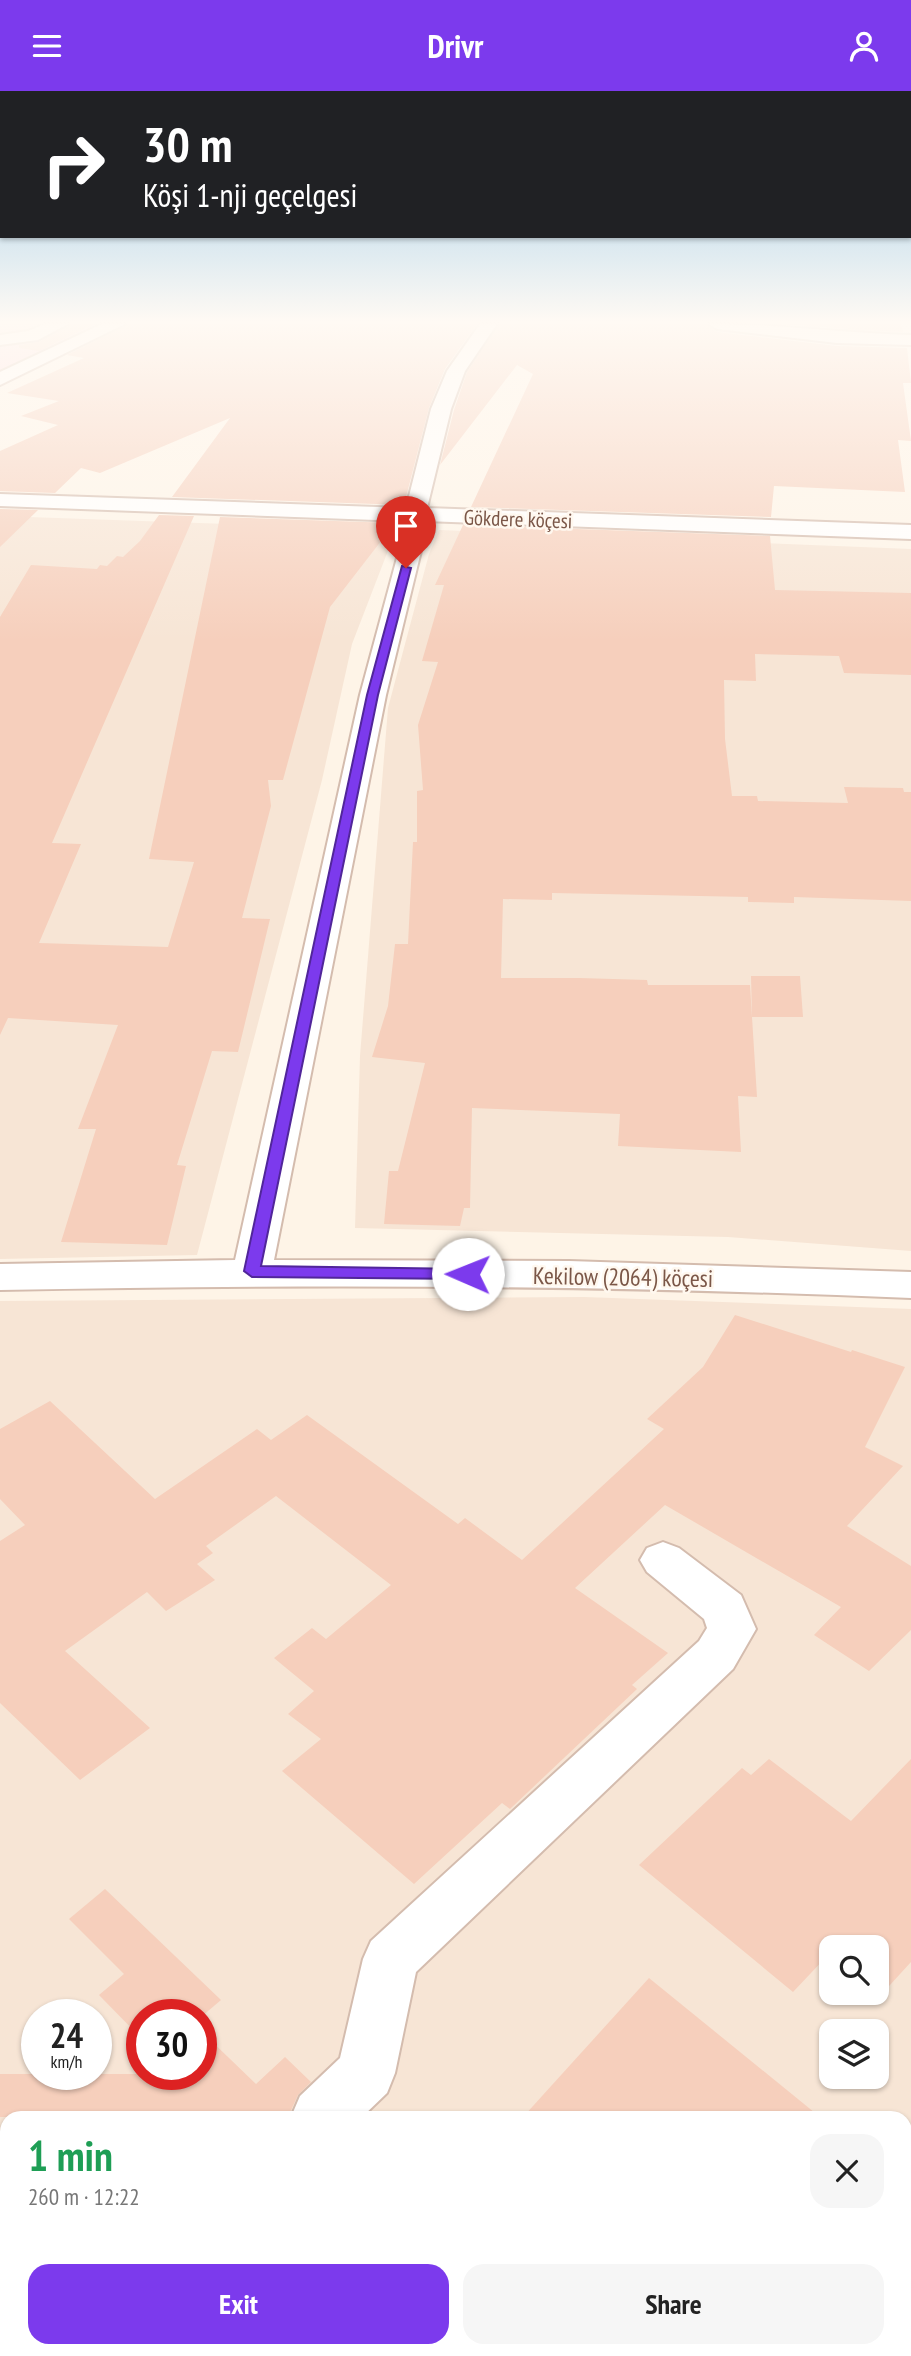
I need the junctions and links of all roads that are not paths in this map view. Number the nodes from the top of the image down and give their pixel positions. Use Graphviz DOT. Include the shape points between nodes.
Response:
graph roads {
  1 [pos="436,430"];
  2 [pos="0,500"];
  3 [pos="415,515"];
  4 [pos="911,532"];
  5 [pos="252,1271"];
  6 [pos="0,1277"];
  7 [pos="911,1285"];
  8 [pos="663,1560"];
  9 [pos="327,2111"];
  1 -- 3 [label="street"];
  2 -- 3 [label="street, Gökdere köçesi"];
  3 -- 4 [label="street, Gökdere köçesi"];
  3 -- 5 [label="street"];
  5 -- 6 [label="street, Kekilow (2064) köçesi"];
  5 -- 7 [label="street, Kekilow (2064) köçesi"];
  8 -- 9 [label="street" via="724,1608 732,1629 716,1654 391,1959 366,2073"];
}
